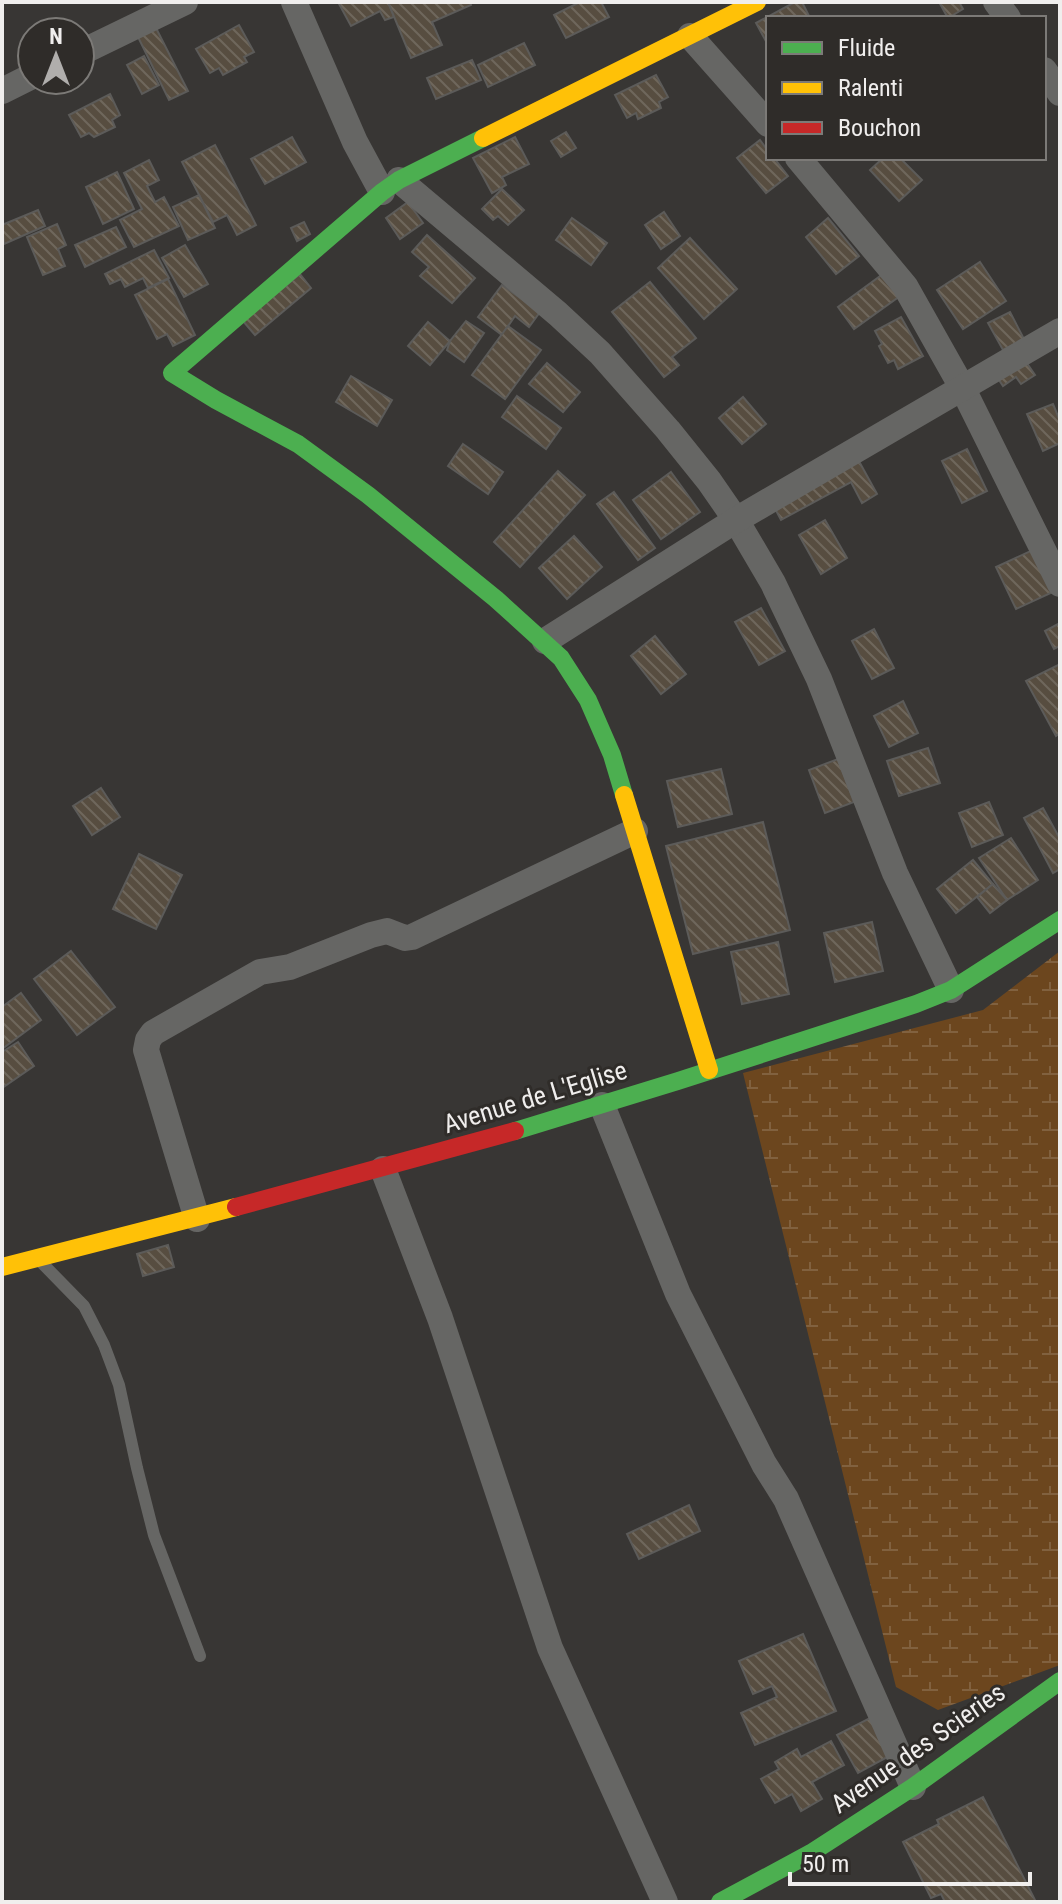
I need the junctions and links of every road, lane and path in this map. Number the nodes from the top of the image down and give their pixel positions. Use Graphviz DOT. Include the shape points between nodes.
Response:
graph roads {
  1 [pos="185,2"];
  2 [pos="294,2"];
  3 [pos="757,2"];
  4 [pos="690,36"];
  5 [pos="96,45"];
  6 [pos="1046,73"];
  7 [pos="1060,93"];
  8 [pos="766,122"];
  9 [pos="800,160"];
  10 [pos="391,186"];
  11 [pos="1060,331"];
  12 [pos="963,389"];
  13 [pos="736,520"];
  14 [pos="1060,584"];
  15 [pos="545,641"];
  16 [pos="635,831"];
  17 [pos="1060,920"];
  18 [pos="951,990"];
  19 [pos="709,1070"];
  20 [pos="602,1105"];
  21 [pos="383,1169"];
  22 [pos="197,1219"];
  23 [pos="37,1258"];
  24 [pos="4,1264"];
  25 [pos="200,1656"];
  26 [pos="1060,1681"];
  27 [pos="913,1787"];
  28 [pos="665,1902"];
  29 [pos="720,1902"];
  1 -- 5 [label="street"];
  2 -- 10 [label="street" via="355,142"];
  3 -- 4 [label="street"];
  4 -- 8 [label="street"];
  4 -- 10 [label="street"];
  6 -- 7 [label="street"];
  9 -- 12 [label="street" via="905,286"];
  10 -- 13 [label="street" via="558,314 600,353 668,430"];
  10 -- 15 [label="street" via="172,373 298,444"];
  11 -- 12 [label="street"];
  12 -- 13 [label="street"];
  12 -- 14 [label="street"];
  13 -- 15 [label="street"];
  13 -- 18 [label="street" via="819,679 895,873"];
  15 -- 16 [label="street" via="588,700 612,755"];
  16 -- 19 [label="street"];
  16 -- 22 [label="street" via="412,937 387,931 290,967 260,972 153,1033 146,1050"];
  17 -- 18 [label="street, Avenue de L'Eglise"];
  18 -- 19 [label="street, Avenue de L'Eglise"];
  19 -- 20 [label="street, Avenue de L'Eglise"];
  20 -- 21 [label="street, Avenue de L'Eglise"];
  20 -- 27 [label="street" via="678,1294 786,1499"];
  21 -- 22 [label="street, Avenue de L'Eglise"];
  21 -- 28 [label="street" via="440,1318 550,1648"];
  22 -- 23 [label="street, Avenue de L'Eglise"];
  23 -- 24 [label="street, Avenue de L'Eglise"];
  23 -- 25 [label="lane" via="84,1306 104,1345 119,1385 154,1535"];
  26 -- 27 [label="street, Avenue des Scieries"];
  27 -- 29 [label="street, Avenue des Scieries" via="811,1853"];
}
